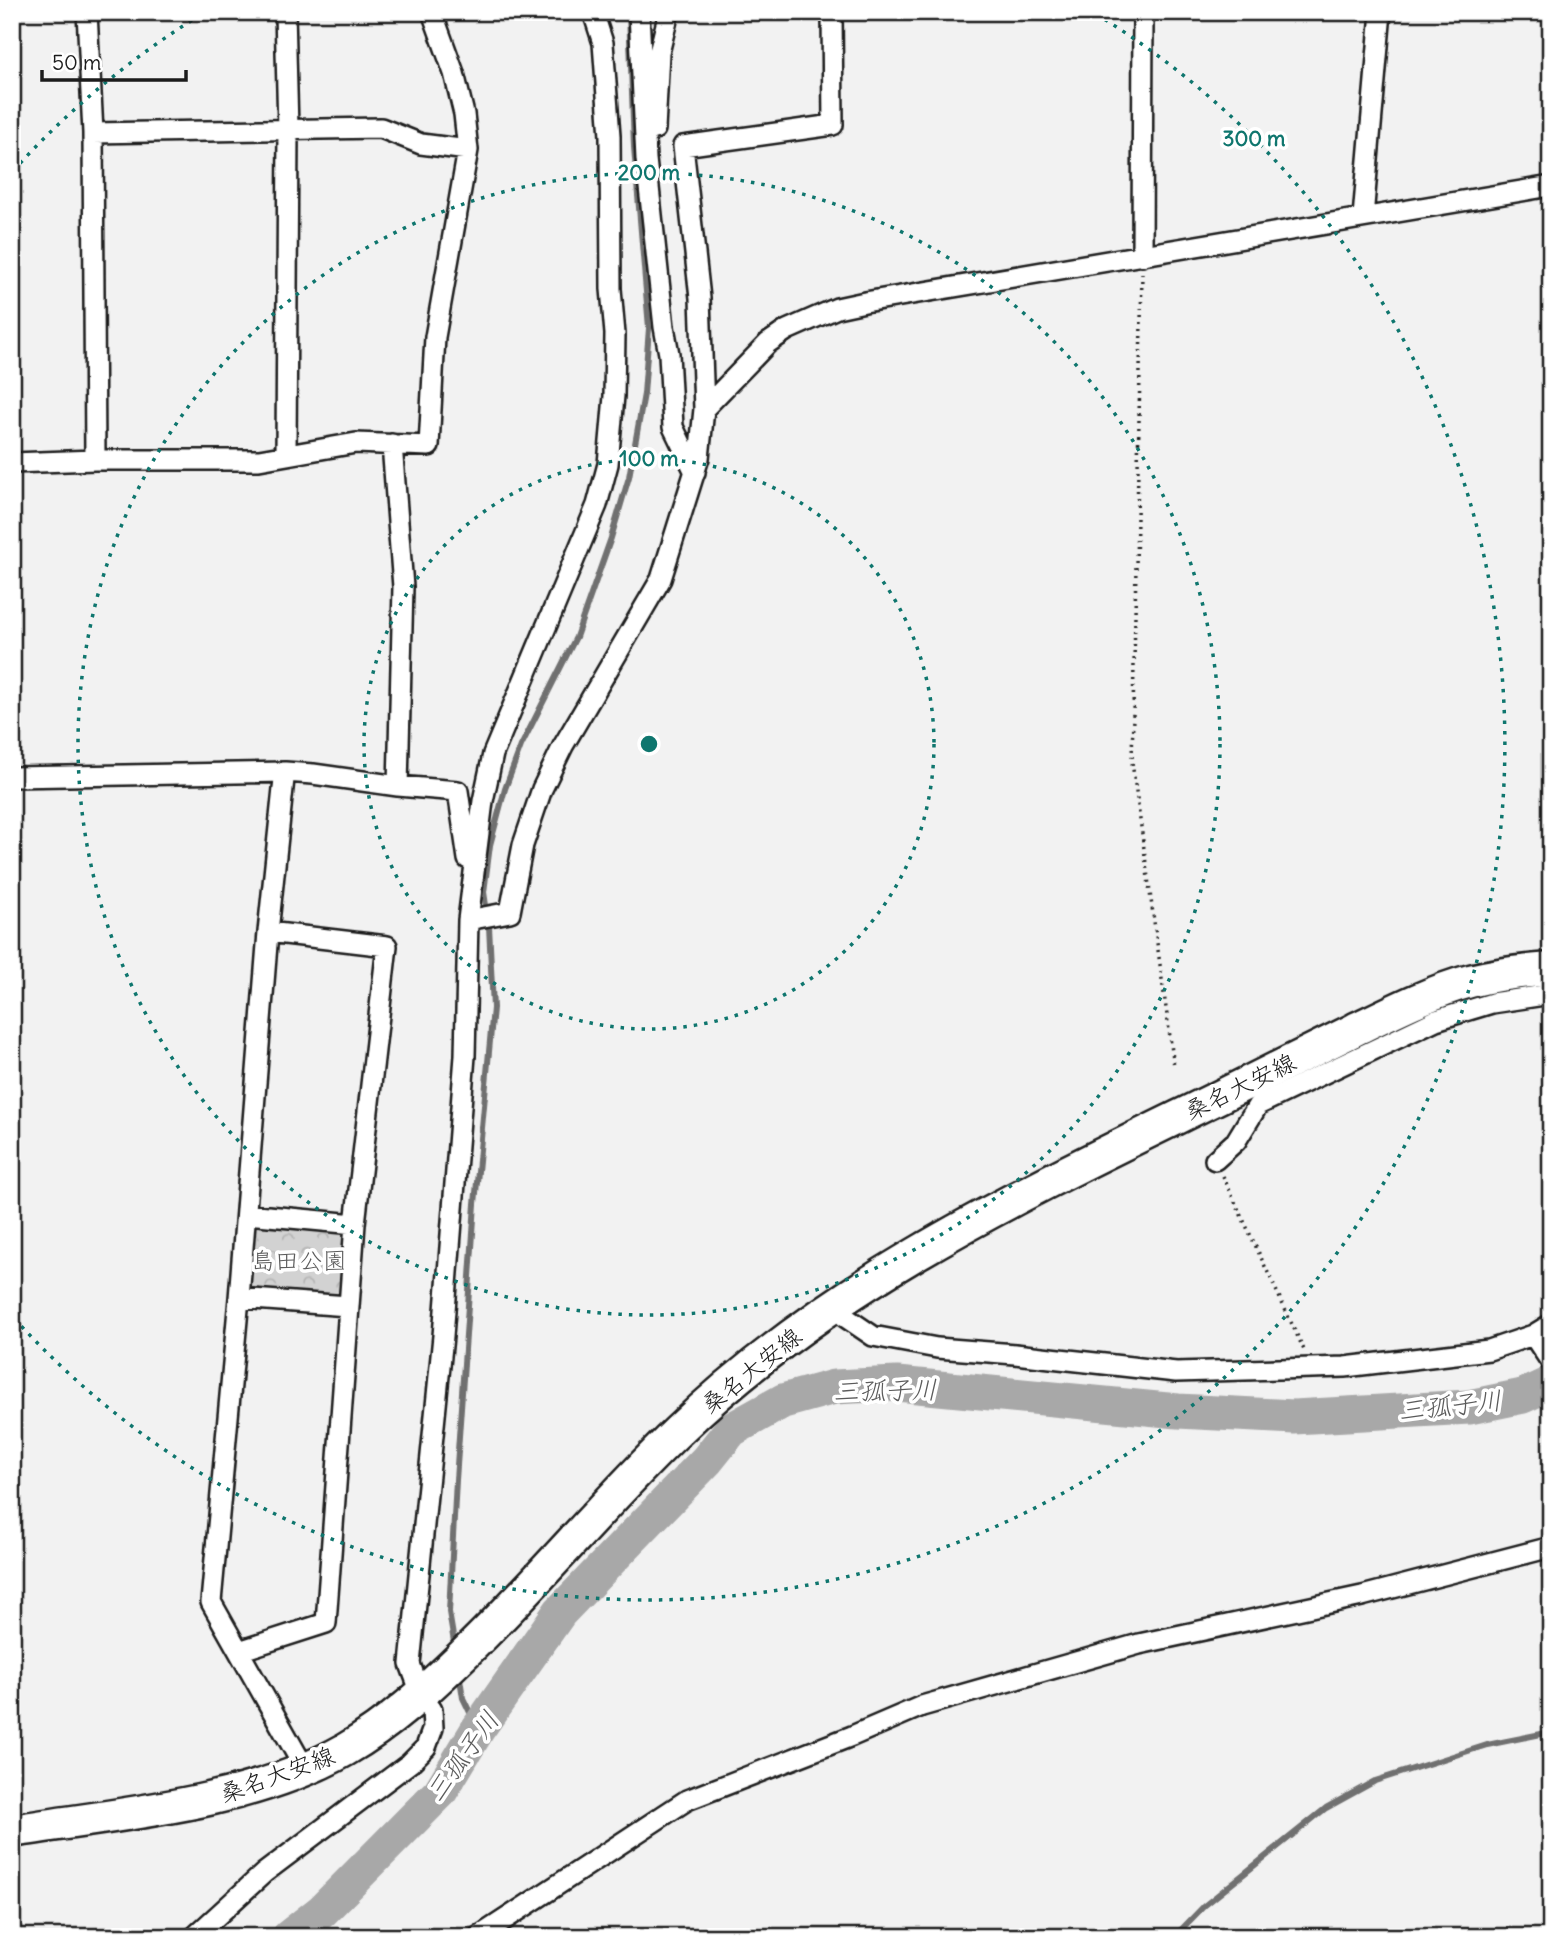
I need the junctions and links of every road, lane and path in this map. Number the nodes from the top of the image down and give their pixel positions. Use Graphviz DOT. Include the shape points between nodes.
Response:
graph roads {
  1 [pos="87,12"];
  2 [pos="285,12"];
  3 [pos="432,12"];
  4 [pos="593,12"];
  5 [pos="639,12"];
  6 [pos="669,12"];
  7 [pos="832,12"];
  8 [pos="1143,12"];
  9 [pos="1381,12"];
  10 [pos="288,130"];
  11 [pos="93,133"];
  12 [pos="468,150"];
  13 [pos="1551,186"];
  14 [pos="1363,217"];
  15 [pos="652,228"];
  16 [pos="1142,256"];
  17 [pos="704,409"];
  18 [pos="392,444"];
  19 [pos="286,455"];
  20 [pos="95,460"];
  21 [pos="12,463"];
  22 [pos="695,472"];
  23 [pos="12,777"];
  24 [pos="284,779"];
  25 [pos="398,786"];
  26 [pos="472,882"];
  27 [pos="473,919"];
  28 [pos="268,932"];
  29 [pos="1551,969"];
  30 [pos="1551,994"];
  31 [pos="1174,1066"];
  32 [pos="1215,1160"];
  33 [pos="246,1213"];
  34 [pos="355,1224"];
  35 [pos="239,1298"];
  36 [pos="836,1303"];
  37 [pos="348,1306"];
  38 [pos="1551,1324"];
  39 [pos="1536,1339"];
  40 [pos="1551,1362"];
  41 [pos="1312,1368"];
  42 [pos="1551,1547"];
  43 [pos="239,1651"];
  44 [pos="428,1689"];
  45 [pos="305,1769"];
  46 [pos="12,1830"];
  47 [pos="194,1937"];
  48 [pos="478,1937"];
  1 -- 11 [label="street"];
  2 -- 10 [label="street"];
  3 -- 12 [label="street" via="454,73"];
  4 -- 26 [label="street" via="603,43 610,136 615,334 608,464 597,505 493,754"];
  5 -- 15 [label="street"];
  6 -- 15 [label="street" via="659,53"];
  7 -- 17 [label="street" via="833,125 682,146 700,298"];
  8 -- 16 [label="street"];
  9 -- 14 [label="street"];
  10 -- 11 [label="street"];
  10 -- 12 [label="street" via="381,128 421,144"];
  10 -- 19 [label="street"];
  11 -- 20 [label="street"];
  12 -- 18 [label="street" via="435,337 429,446"];
  13 -- 14 [label="street"];
  14 -- 16 [label="street"];
  15 -- 22 [label="street" via="669,354 673,427"];
  16 -- 17 [label="street" via="837,308 768,343"];
  16 -- 31 [label="path" via="1132,762"];
  17 -- 22 [label="street"];
  18 -- 19 [label="street" via="356,443"];
  18 -- 25 [label="street" via="403,587"];
  19 -- 20 [label="street" via="259,460"];
  20 -- 21 [label="street"];
  22 -- 27 [label="street" via="661,579 542,789 523,845 510,912"];
  23 -- 25 [label="street" via="285,772"];
  24 -- 28 [label="street"];
  25 -- 26 [label="street" via="458,792"];
  26 -- 27 [label="street"];
  27 -- 44 [label="street" via="443,1336 410,1664"];
  28 -- 33 [label="street"];
  28 -- 34 [label="street" via="387,946"];
  29 -- 36 [label="main road, 桑名大安線" via="1467,982 1398,1009 1042,1183 907,1257"];
  30 -- 32 [label="street" via="1492,1003 1436,1020 1258,1105 1236,1142"];
  32 -- 41 [label="path"];
  33 -- 34 [label="street"];
  33 -- 35 [label="street"];
  34 -- 37 [label="street"];
  35 -- 37 [label="street"];
  35 -- 43 [label="street" via="211,1602"];
  36 -- 41 [label="street" via="845,1317 873,1336 936,1348 1176,1372"];
  36 -- 44 [label="main road, 桑名大安線" via="762,1357 678,1430"];
  37 -- 43 [label="street" via="326,1623"];
  38 -- 39 [label="street"];
  39 -- 40 [label="street"];
  39 -- 41 [label="street" via="1489,1350"];
  42 -- 48 [label="street" via="1362,1596 1139,1644 922,1706 687,1800"];
  43 -- 45 [label="street"];
  44 -- 45 [label="main road, 桑名大安線" via="346,1749"];
  44 -- 47 [label="street" via="433,1728 426,1747 264,1872"];
  45 -- 46 [label="main road, 桑名大安線" via="198,1801"];
}
